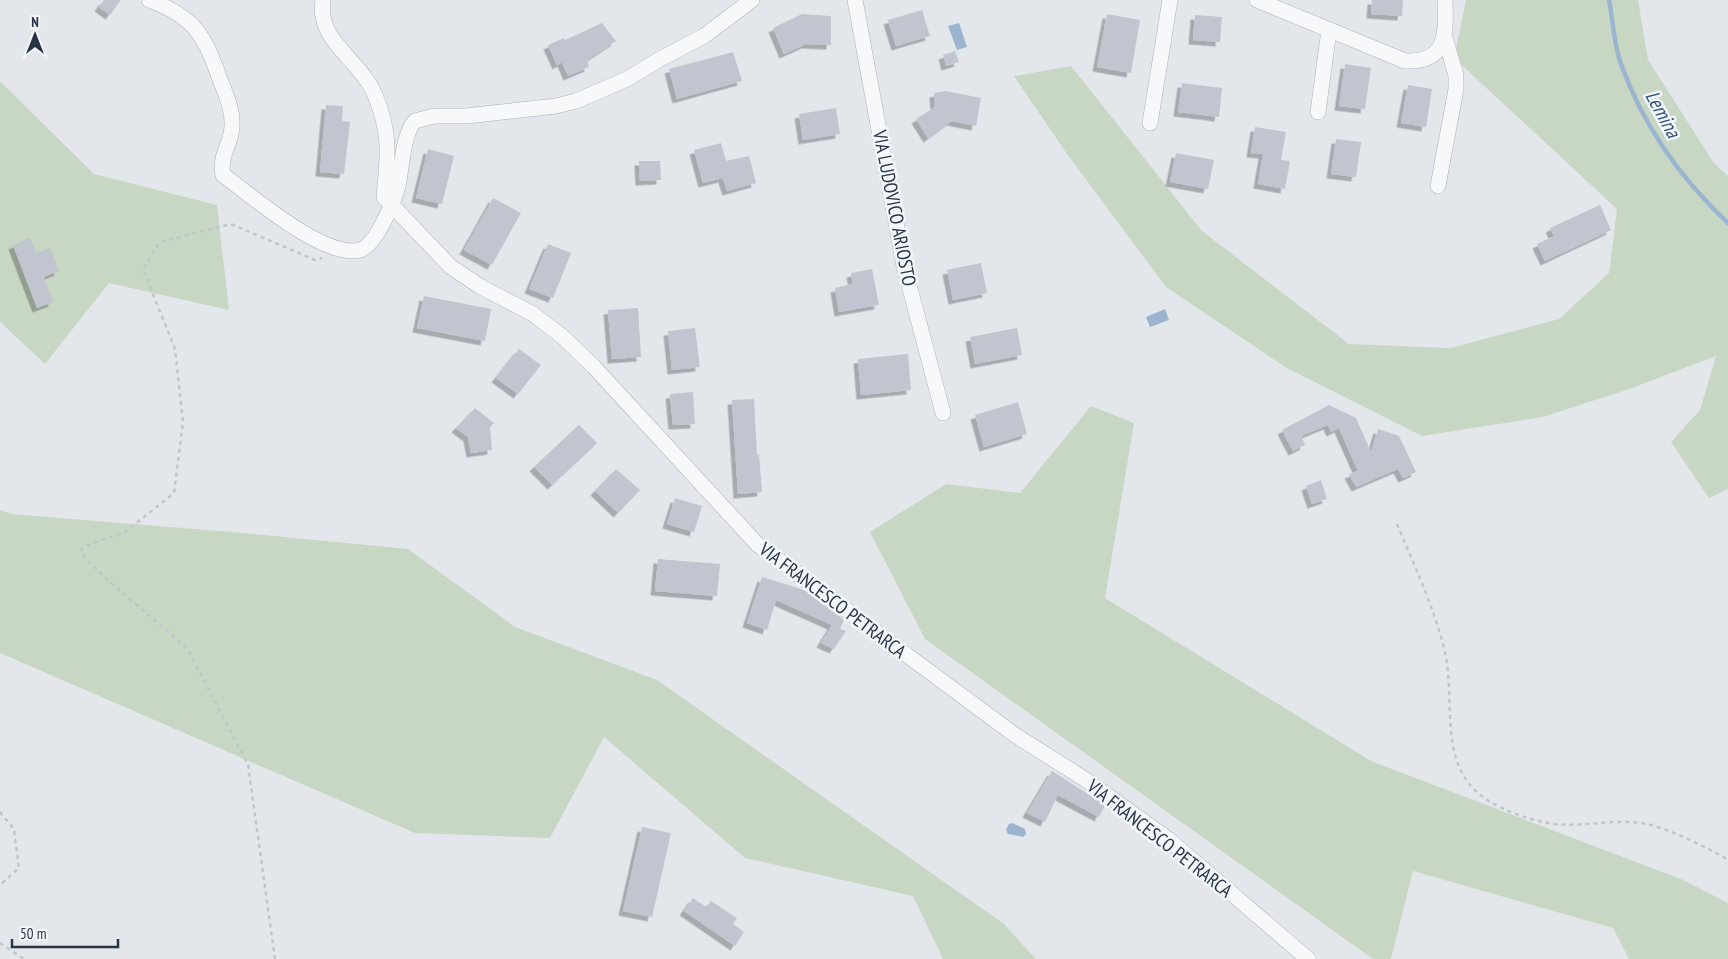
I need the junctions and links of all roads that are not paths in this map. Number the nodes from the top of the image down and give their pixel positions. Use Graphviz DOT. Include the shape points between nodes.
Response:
graph roads {
  1 [pos="148,0"];
  2 [pos="323,0"];
  3 [pos="752,0"];
  4 [pos="855,0"];
  5 [pos="1170,0"];
  6 [pos="1257,0"];
  7 [pos="1445,0"];
  8 [pos="1330,30"];
  9 [pos="1445,38"];
  10 [pos="1318,112"];
  11 [pos="1150,123"];
  12 [pos="1438,186"];
  13 [pos="391,206"];
  14 [pos="943,414"];
  15 [pos="1308,959"];
  1 -- 13 [label="street" via="171,8 190,23 203,36 211,52 232,113 232,129 221,163 223,175 280,218 323,244 348,251 362,249 374,238"];
  2 -- 13 [label="street" via="322,14 328,34 367,79 380,108 389,150 384,197"];
  3 -- 13 [label="street" via="704,36 627,79 576,101 466,116 429,116 415,121 408,134"];
  4 -- 14 [label="street, VIA LUDOVICO ARIOSTO" via="904,266"];
  5 -- 11 [label="street"];
  6 -- 8 [label="street"];
  7 -- 9 [label="street"];
  8 -- 9 [label="street" via="1405,62 1429,58"];
  8 -- 10 [label="street"];
  9 -- 12 [label="street" via="1456,75 1456,88"];
  13 -- 15 [label="street, VIA FRANCESCO PETRARCA" via="452,267 481,287 533,314 563,337 757,544 1015,735 1086,780 1168,839"];
}
